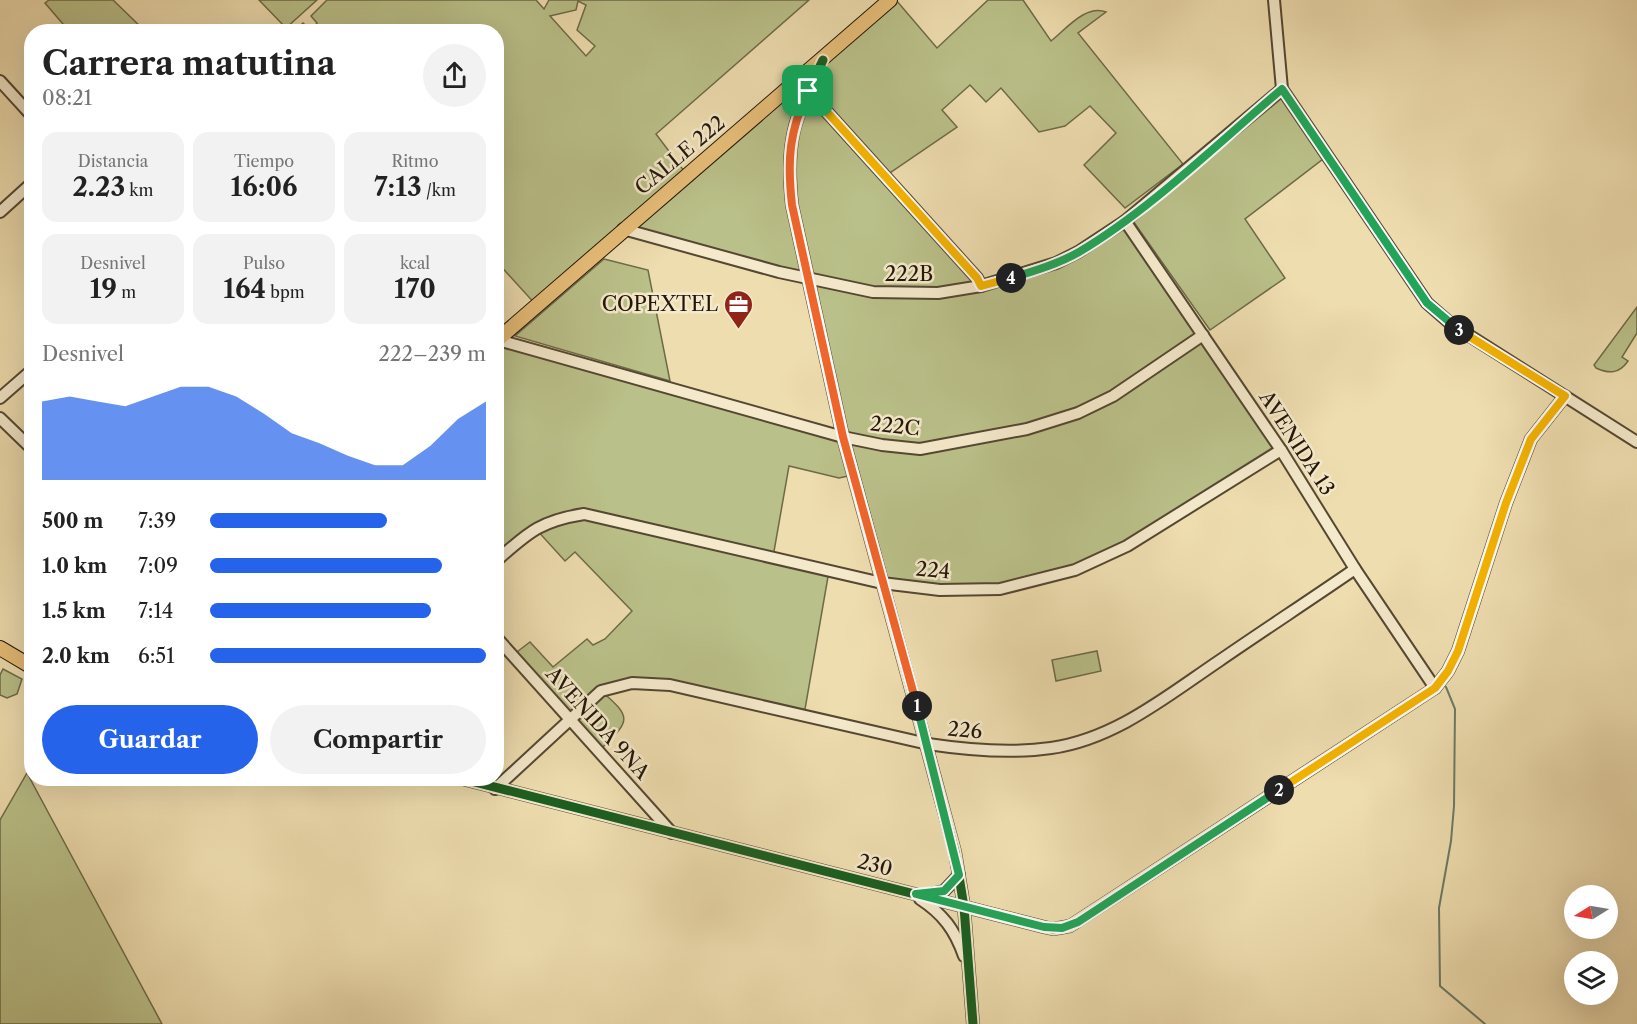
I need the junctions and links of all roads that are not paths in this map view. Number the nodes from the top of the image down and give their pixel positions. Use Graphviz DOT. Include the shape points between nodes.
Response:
graph roads {
  1 [pos="890,0"];
  2 [pos="1274,0"];
  3 [pos="823,60"];
  4 [pos="0,81"];
  5 [pos="1282,89"];
  6 [pos="808,91"];
  7 [pos="24,107"];
  8 [pos="24,190"];
  9 [pos="0,212"];
  10 [pos="1125,221"];
  11 [pos="623,229"];
  12 [pos="807,277"];
  13 [pos="981,286"];
  14 [pos="504,335"];
  15 [pos="1203,335"];
  16 [pos="504,343"];
  17 [pos="24,377"];
  18 [pos="1565,396"];
  19 [pos="0,398"];
  20 [pos="0,418"];
  21 [pos="843,437"];
  22 [pos="24,441"];
  23 [pos="1637,442"];
  24 [pos="1281,450"];
  25 [pos="504,554"];
  26 [pos="1355,569"];
  27 [pos="882,583"];
  28 [pos="504,646"];
  29 [pos="0,648"];
  30 [pos="24,662"];
  31 [pos="1435,688"];
  32 [pos="569,718"];
  33 [pos="928,744"];
  34 [pos="504,780"];
  35 [pos="485,786"];
  36 [pos="498,786"];
  37 [pos="495,789"];
  38 [pos="672,833"];
  39 [pos="959,875"];
  40 [pos="895,889"];
  41 [pos="916,894"];
  42 [pos="964,907"];
  43 [pos="969,972"];
  44 [pos="973,1024"];
  1 -- 3 [label="main road, CALLE 222"];
  2 -- 5 [label="street"];
  3 -- 6 [label="street"];
  3 -- 11 [label="main road, CALLE 222"];
  4 -- 7 [label="street"];
  5 -- 10 [label="street, 222B"];
  5 -- 18 [label="street" via="1427,303 1451,324"];
  6 -- 12 [label="street" via="790,138 789,172"];
  6 -- 13 [label="street"];
  8 -- 9 [label="street"];
  10 -- 13 [label="street, 222B" via="1056,263"];
  10 -- 15 [label="street, AVENIDA 13"];
  11 -- 12 [label="street, 222B"];
  11 -- 14 [label="main road, CALLE 222"];
  12 -- 13 [label="street, 222B" via="899,294"];
  12 -- 21 [label="street"];
  15 -- 21 [label="street, 222C" via="1113,396 1078,413 1028,429 920,448 882,446"];
  15 -- 24 [label="street, AVENIDA 13"];
  16 -- 21 [label="street, 222C"];
  17 -- 19 [label="street"];
  18 -- 23 [label="street"];
  18 -- 31 [label="street, 230" via="1531,439 1458,651"];
  20 -- 22 [label="street"];
  21 -- 27 [label="street"];
  24 -- 26 [label="street, AVENIDA 13"];
  24 -- 27 [label="street, 224" via="1127,546 1075,570 1000,589 972,591"];
  25 -- 27 [label="street, 224" via="534,528 584,514"];
  26 -- 31 [label="street, AVENIDA 13"];
  26 -- 33 [label="street, 226" via="1142,714 1107,731 1052,748 1024,751"];
  27 -- 33 [label="street"];
  28 -- 32 [label="street, AVENIDA 9NA"];
  29 -- 30 [label="main road"];
  31 -- 42 [label="street, 230" via="1070,926 1053,929"];
  32 -- 33 [label="street, 226" via="601,691 616,686 670,685"];
  32 -- 34 [label="street, 226"];
  32 -- 38 [label="street, AVENIDA 9NA"];
  33 -- 39 [label="street"];
  35 -- 37 [label="street, 230"];
  36 -- 37 [label="street, 226"];
  37 -- 38 [label="street, 230"];
  38 -- 40 [label="street, 230"];
  39 -- 41 [label="street" via="944,891"];
  39 -- 42 [label="street"];
  40 -- 41 [label="street, 230"];
  40 -- 43 [label="street" via="920,899 942,915 956,935"];
  41 -- 42 [label="street, 230"];
  42 -- 43 [label="street"];
  43 -- 44 [label="street"];
}
